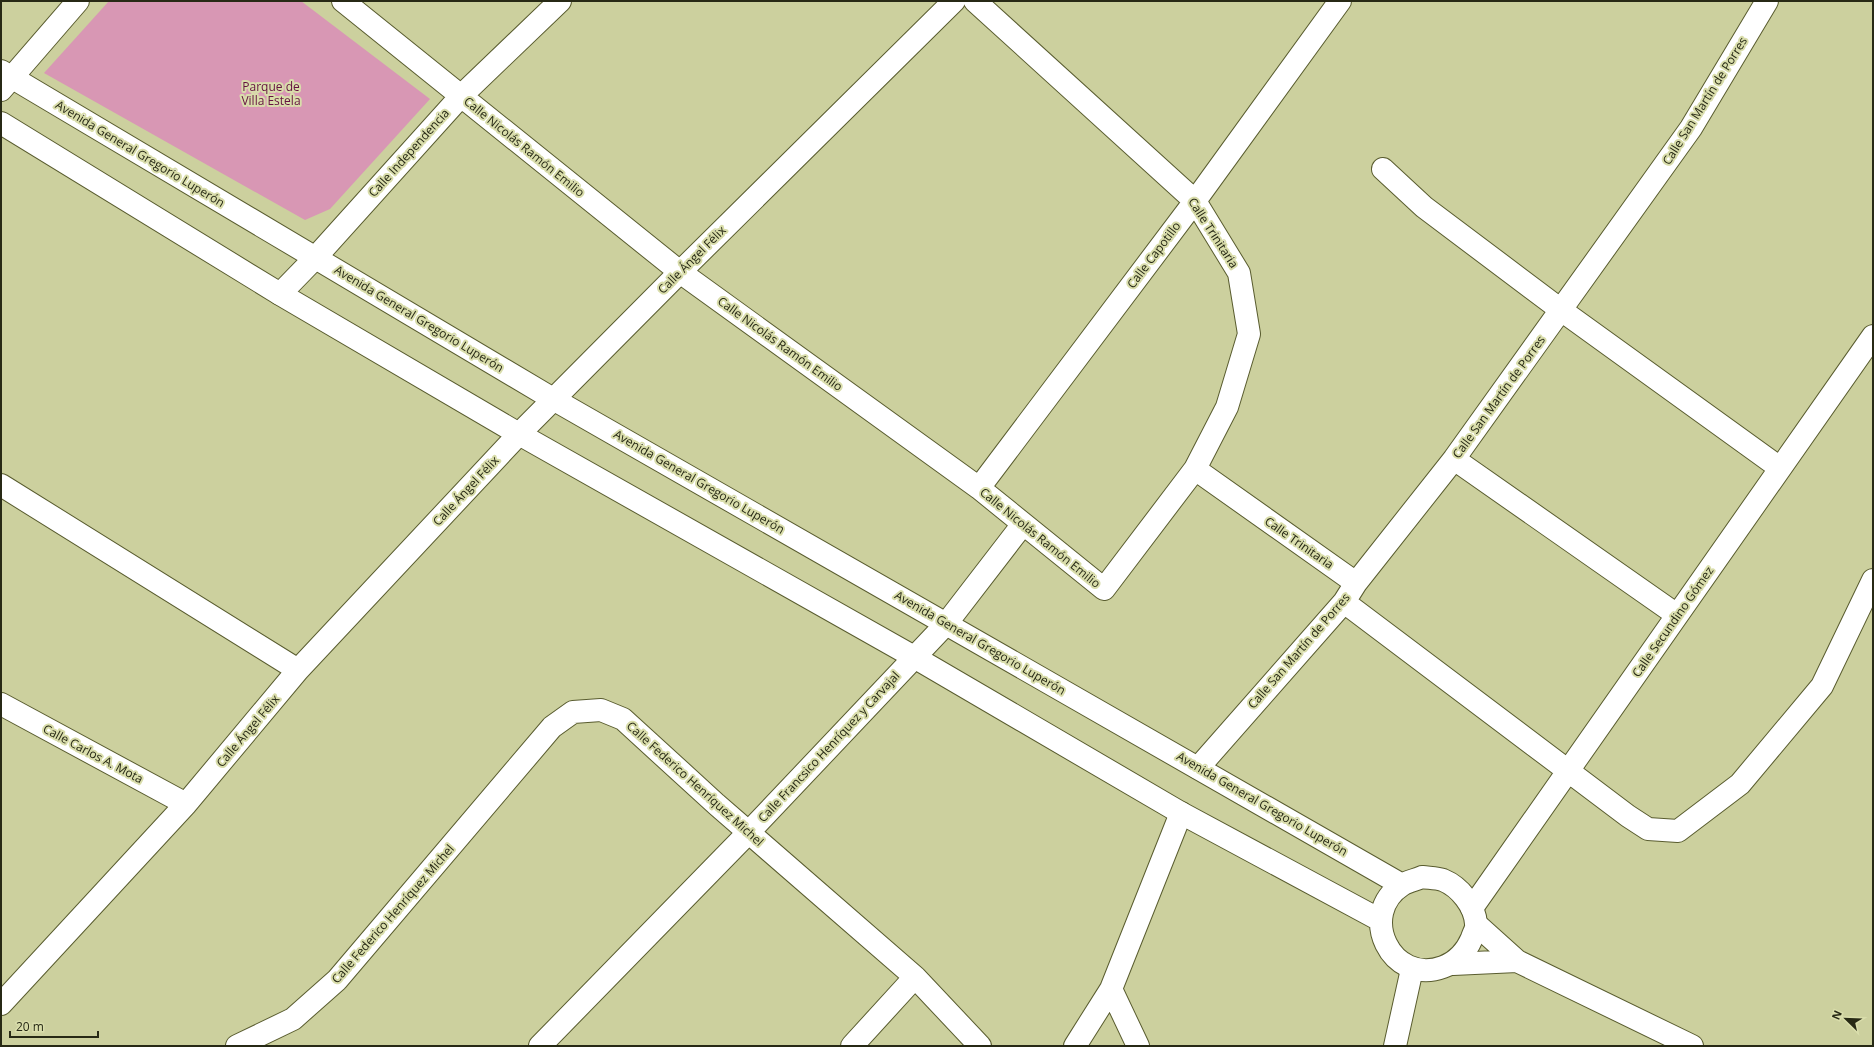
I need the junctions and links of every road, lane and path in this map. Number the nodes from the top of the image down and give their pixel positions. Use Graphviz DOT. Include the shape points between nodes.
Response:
graph roads {
  1 [pos="78,1"];
  2 [pos="342,1"];
  3 [pos="560,1"];
  4 [pos="954,1"];
  5 [pos="976,1"];
  6 [pos="1340,1"];
  7 [pos="1767,1"];
  8 [pos="5,79"];
  9 [pos="461,96"];
  10 [pos="1,123"];
  11 [pos="1383,169"];
  12 [pos="1195,200"];
  13 [pos="315,258"];
  14 [pos="680,272"];
  15 [pos="280,294"];
  16 [pos="1561,310"];
  17 [pos="1873,336"];
  18 [pos="554,398"];
  19 [pos="519,434"];
  20 [pos="1454,459"];
  21 [pos="1780,468"];
  22 [pos="1195,469"];
  23 [pos="1,485"];
  24 [pos="979,488"];
  25 [pos="1023,524"];
  26 [pos="1873,580"];
  27 [pos="1356,583"];
  28 [pos="1344,602"];
  29 [pos="1677,615"];
  30 [pos="946,624"];
  31 [pos="914,657"];
  32 [pos="298,670"];
  33 [pos="1,704"];
  34 [pos="1198,768"];
  35 [pos="1569,770"];
  36 [pos="186,804"];
  37 [pos="1181,813"];
  38 [pos="749,832"];
  39 [pos="1402,885"];
  40 [pos="1474,917"];
  41 [pos="1380,920"];
  42 [pos="1517,961"];
  43 [pos="1453,964"];
  44 [pos="1412,969"];
  45 [pos="915,977"];
  46 [pos="1111,989"];
  47 [pos="1,1004"];
  48 [pos="237,1046"];
  49 [pos="540,1046"];
  50 [pos="852,1046"];
  51 [pos="980,1046"];
  52 [pos="1075,1046"];
  53 [pos="1138,1046"];
  54 [pos="1395,1046"];
  55 [pos="1692,1046"];
  1 -- 8 [label="street"];
  2 -- 9 [label="street, Calle Nicolás Ramón Emilio"];
  3 -- 9 [label="street, Calle Independencia"];
  4 -- 14 [label="street, Calle Ángel Félix"];
  5 -- 12 [label="street, Calle Trinitaria"];
  6 -- 12 [label="street, Calle Capotillo"];
  7 -- 16 [label="street, Calle San Martín de Porres" via="1691,128"];
  8 -- 13 [label="street, Avenida General Gregorio Luperón"];
  9 -- 13 [label="street, Calle Independencia"];
  9 -- 14 [label="street, Calle Nicolás Ramón Emilio"];
  10 -- 15 [label="street"];
  11 -- 16 [label="street" via="1424,207"];
  12 -- 22 [label="street, Calle Trinitaria" via="1239,273 1249,334 1227,407"];
  12 -- 24 [label="street, Calle Capotillo"];
  13 -- 15 [label="street, Calle Independencia"];
  13 -- 18 [label="street, Avenida General Gregorio Luperón"];
  14 -- 18 [label="street, Calle Ángel Félix"];
  14 -- 24 [label="street, Calle Nicolás Ramón Emilio"];
  15 -- 19 [label="street"];
  16 -- 20 [label="street, Calle San Martín de Porres"];
  16 -- 21 [label="street"];
  17 -- 21 [label="street, Calle Secundino Gómez"];
  18 -- 19 [label="street, Calle Ángel Félix"];
  18 -- 30 [label="street, Avenida General Gregorio Luperón"];
  19 -- 31 [label="street"];
  19 -- 32 [label="street, Calle Ángel Félix"];
  20 -- 27 [label="street, Calle San Martín de Porres"];
  20 -- 29 [label="street"];
  21 -- 29 [label="street, Calle Secundino Gómez"];
  22 -- 25 [label="street, Calle Nicolás Ramón Emilio" via="1104,589"];
  22 -- 27 [label="street, Calle Trinitaria"];
  23 -- 32 [label="street"];
  24 -- 25 [label="street, Calle Nicolás Ramón Emilio"];
  25 -- 30 [label="street, Calle Francsico Henríquez y Carvajal"];
  26 -- 35 [label="street" via="1822,686 1740,784 1678,831 1648,829"];
  27 -- 28 [label="street, Calle San Martín de Porres"];
  28 -- 34 [label="street, Calle San Martín de Porres"];
  28 -- 35 [label="street"];
  29 -- 35 [label="street, Calle Secundino Gómez"];
  30 -- 31 [label="street, Calle Francsico Henríquez y Carvajal"];
  30 -- 34 [label="street, Avenida General Gregorio Luperón"];
  31 -- 37 [label="street"];
  31 -- 38 [label="street, Calle Francsico Henríquez y Carvajal"];
  32 -- 36 [label="street, Calle Ángel Félix"];
  33 -- 36 [label="street, Calle Carlos A. Mota"];
  34 -- 39 [label="street, Avenida General Gregorio Luperón"];
  35 -- 40 [label="street, Calle Secundino Gómez"];
  36 -- 47 [label="street, Calle Ángel Félix"];
  37 -- 41 [label="street"];
  37 -- 46 [label="street"];
  38 -- 45 [label="street, Calle Federico Henríquez Michel"];
  38 -- 48 [label="street, Calle Federico Henríquez Michel" via="623,719 601,710 573,712 552,727 337,980 293,1019"];
  38 -- 49 [label="street, Calle Francsico Henríquez y Carvajal"];
  39 -- 40 [label="street" via="1422,878 1443,880 1461,891"];
  39 -- 41 [label="street" via="1388,900"];
  40 -- 42 [label="street"];
  40 -- 43 [label="street" via="1468,949"];
  41 -- 44 [label="street" via="1383,940 1394,958"];
  42 -- 43 [label="street"];
  42 -- 55 [label="street"];
  43 -- 44 [label="street" via="1433,971"];
  44 -- 54 [label="street"];
  45 -- 50 [label="street"];
  45 -- 51 [label="street, Calle Federico Henríquez Michel"];
  46 -- 52 [label="street"];
  46 -- 53 [label="street"];
}
